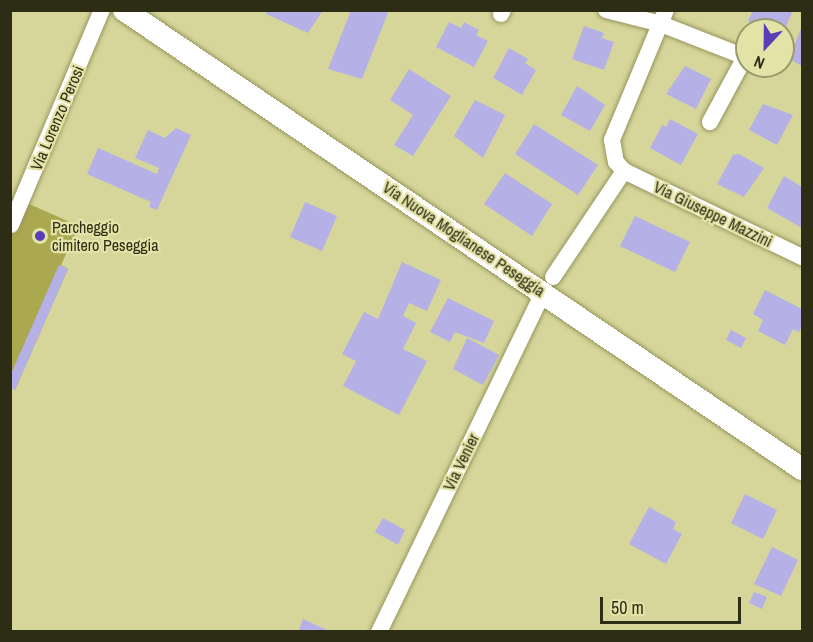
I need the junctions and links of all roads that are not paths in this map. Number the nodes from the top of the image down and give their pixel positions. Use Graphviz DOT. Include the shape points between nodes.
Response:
graph roads {
  1 [pos="102,10"];
  2 [pos="124,10"];
  3 [pos="606,10"];
  4 [pos="664,17"];
  5 [pos="710,122"];
  6 [pos="624,171"];
  7 [pos="11,225"];
  8 [pos="802,257"];
  9 [pos="548,284"];
  10 [pos="802,469"];
  11 [pos="379,632"];
  1 -- 7 [label="street, Via Lorenzo Perosi"];
  2 -- 9 [label="main road, Via Nuova Moglianese Peseggia"];
  3 -- 4 [label="street"];
  4 -- 5 [label="street" via="745,57"];
  4 -- 6 [label="street" via="612,140 613,157"];
  6 -- 8 [label="street, Via Giuseppe Mazzini"];
  6 -- 9 [label="street"];
  9 -- 10 [label="main road, Via Nuova Moglianese Peseggia"];
  9 -- 11 [label="street, Via Venier"];
}
